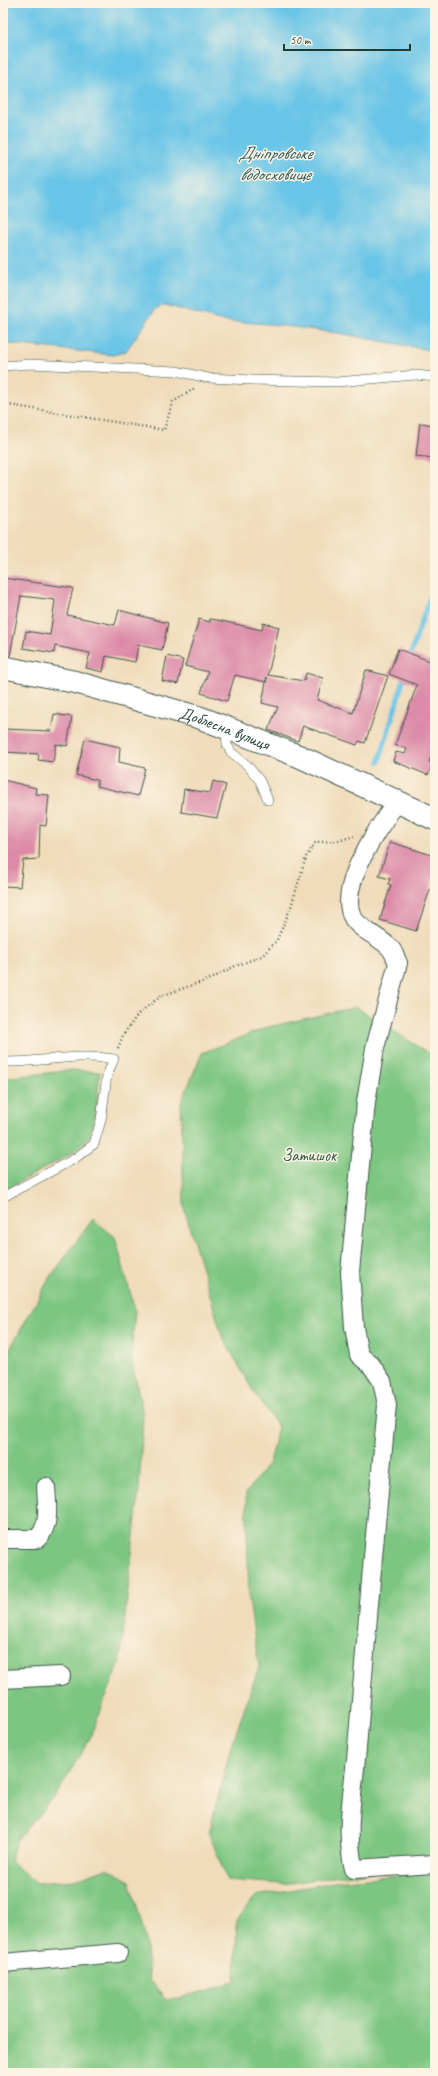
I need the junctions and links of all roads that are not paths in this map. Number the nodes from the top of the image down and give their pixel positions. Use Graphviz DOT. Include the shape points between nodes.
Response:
graph roads {
  1 [pos="3,366"];
  2 [pos="435,377"];
  3 [pos="3,667"];
  4 [pos="226,728"];
  5 [pos="268,800"];
  6 [pos="397,802"];
  7 [pos="435,819"];
  8 [pos="3,1058"];
  9 [pos="3,1197"];
  10 [pos="46,1488"];
  11 [pos="3,1539"];
  12 [pos="61,1676"];
  13 [pos="3,1679"];
  14 [pos="435,1864"];
  15 [pos="118,1953"];
  16 [pos="3,1963"];
  1 -- 2 [label="lane" via="30,364 176,371 208,378 337,382 415,375"];
  3 -- 4 [label="street, Доблесна вулиця" via="75,682 201,718"];
  4 -- 5 [label="lane" via="227,745 231,752 248,766 260,782"];
  4 -- 6 [label="street, Доблесна вулиця" via="300,757"];
  6 -- 7 [label="street, Доблесна вулиця"];
  6 -- 14 [label="street" via="377,828 352,882 348,903 353,919 391,949 398,963 383,1011 370,1079 350,1272 359,1355 371,1365 382,1381 387,1405 360,1692 350,1856 354,1869"];
  8 -- 9 [label="lane" via="7,1062 95,1056 114,1059 106,1075 101,1120 94,1144 74,1159"];
  10 -- 11 [label="street" via="47,1516 44,1532 37,1539"];
  12 -- 13 [label="street"];
  15 -- 16 [label="street"];
}
